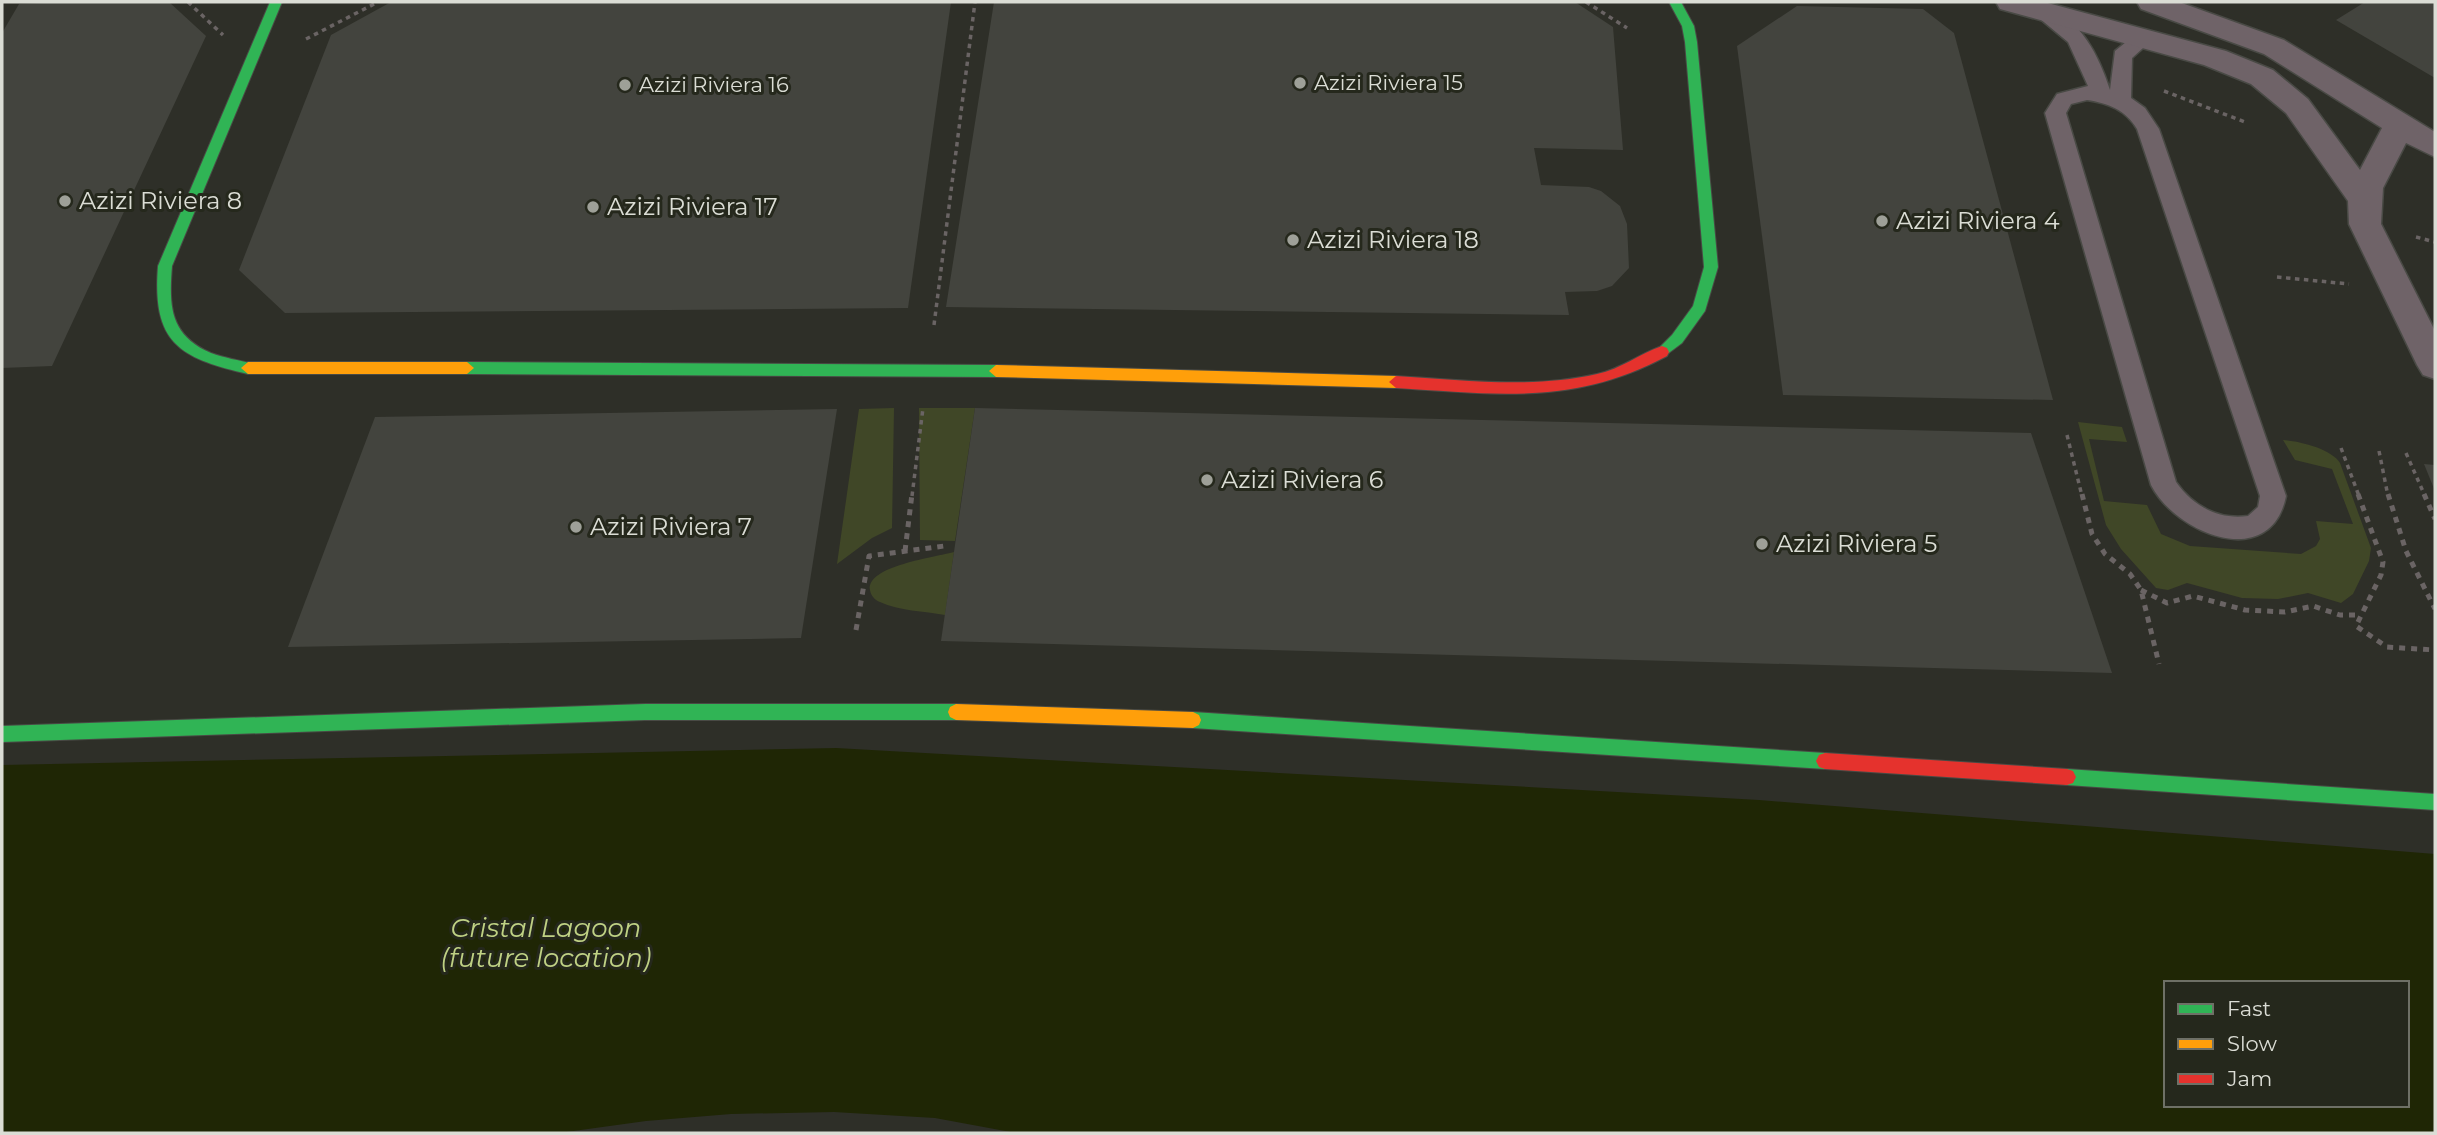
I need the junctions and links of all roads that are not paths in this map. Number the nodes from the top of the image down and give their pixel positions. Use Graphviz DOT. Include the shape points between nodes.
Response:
graph roads {
  1 [pos="276,2"];
  2 [pos="1675,2"];
  3 [pos="2010,2"];
  4 [pos="2151,2"];
  5 [pos="2228,2"];
  6 [pos="2043,13"];
  7 [pos="2143,39"];
  8 [pos="2274,47"];
  9 [pos="2111,98"];
  10 [pos="2400,124"];
  11 [pos="2435,146"];
  12 [pos="2364,199"];
  13 [pos="2435,365"];
  14 [pos="2,734"];
  15 [pos="2435,802"];
  1 -- 2 [label="street" via="160,287 160,307 179,342 220,364 276,370 712,366 970,370 1545,388 1605,380 1654,359 1690,327 1709,288 1712,267 1691,42"];
  3 -- 6 [label="street"];
  4 -- 8 [label="street"];
  5 -- 8 [label="street"];
  6 -- 7 [label="street"];
  6 -- 9 [label="lane" via="2066,27 2082,45"];
  7 -- 9 [label="lane" via="2122,56"];
  7 -- 12 [label="street" via="2231,63 2275,86 2297,106"];
  8 -- 10 [label="street"];
  9 -- 9 [label="lane" via="2074,95 2058,105 2055,113 2164,485 2173,498 2203,520 2239,529 2254,526 2273,509 2269,482 2148,129 2139,114"];
  10 -- 11 [label="street"];
  10 -- 12 [label="street"];
  12 -- 13 [label="street" via="2365,224"];
  14 -- 15 [label="street" via="645,712 933,711 1220,721"];
}
